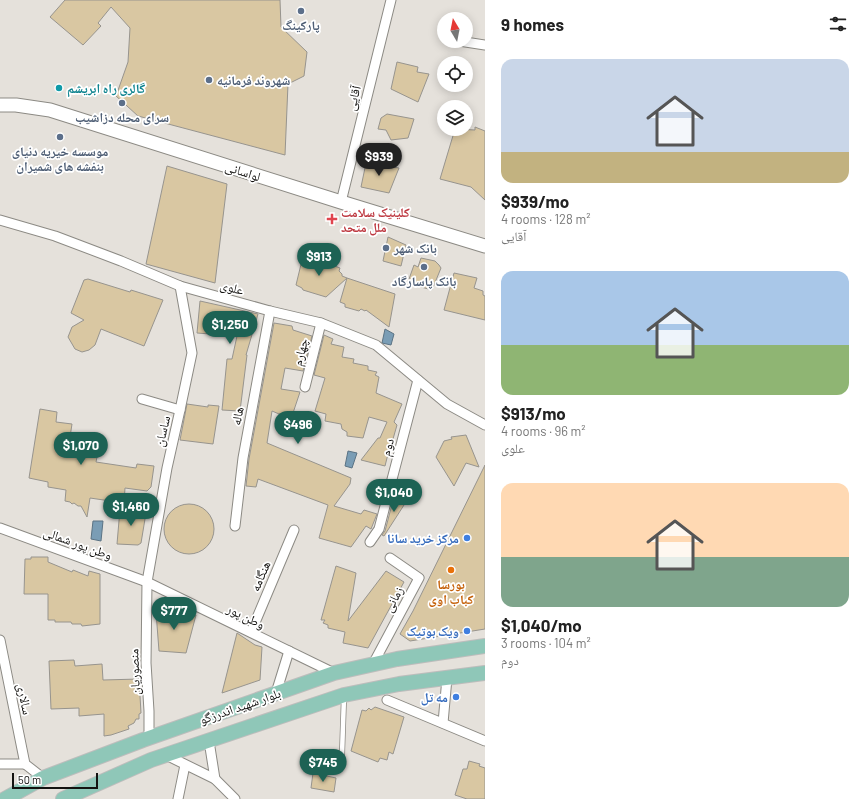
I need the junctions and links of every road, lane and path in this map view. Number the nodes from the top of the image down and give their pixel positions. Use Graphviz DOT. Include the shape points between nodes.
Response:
graph roads {
  1 [pos="391,0"];
  2 [pos="473,43"];
  3 [pos="485,45"];
  4 [pos="0,105"];
  5 [pos="341,202"];
  6 [pos="0,220"];
  7 [pos="485,246"];
  8 [pos="180,286"];
  9 [pos="270,311"];
  10 [pos="321,323"];
  11 [pos="418,380"];
  12 [pos="305,387"];
  13 [pos="142,399"];
  14 [pos="180,410"];
  15 [pos="485,425"];
  16 [pos="235,526"];
  17 [pos="0,528"];
  18 [pos="294,530"];
  19 [pos="370,542"];
  20 [pos="390,558"];
  21 [pos="147,582"];
  22 [pos="251,632"];
  23 [pos="0,640"];
  24 [pos="485,646"];
  25 [pos="289,651"];
  26 [pos="373,664"];
  27 [pos="334,673"];
  28 [pos="485,673"];
  29 [pos="447,678"];
  30 [pos="276,693"];
  31 [pos="344,695"];
  32 [pos="387,700"];
  33 [pos="443,723"];
  34 [pos="148,738"];
  35 [pos="209,741"];
  36 [pos="485,741"];
  37 [pos="342,754"];
  38 [pos="166,755"];
  39 [pos="0,764"];
  40 [pos="25,764"];
  41 [pos="185,765"];
  42 [pos="43,778"];
  43 [pos="215,779"];
  44 [pos="28,792"];
  45 [pos="5,799"];
  46 [pos="64,799"];
  47 [pos="178,799"];
  48 [pos="235,799"];
  1 -- 5 [label="street, آقایی"];
  2 -- 3 [label="street"];
  4 -- 5 [label="main road, لواسانی" via="50,110"];
  5 -- 7 [label="main road, لواسانی"];
  6 -- 8 [label="street, علوی" via="55,236"];
  8 -- 9 [label="street, علوی"];
  8 -- 14 [label="street, ساسان" via="192,353"];
  9 -- 10 [label="street, علوی"];
  9 -- 16 [label="street, هاله" via="243,458"];
  10 -- 11 [label="street, علوی" via="376,345"];
  10 -- 12 [label="street, چهارم"];
  11 -- 15 [label="street, علوی" via="447,404"];
  11 -- 19 [label="street, دوم" via="379,529"];
  13 -- 14 [label="street"];
  14 -- 21 [label="street, ساسان"];
  17 -- 21 [label="street, وطن پور شمالی"];
  18 -- 22 [label="street, هنگامه"];
  20 -- 26 [label="street, زمانی" via="419,578"];
  21 -- 22 [label="street, وطن پور"];
  21 -- 34 [label="street, منصوریان"];
  22 -- 25 [label="street, وطن پور"];
  23 -- 40 [label="street, سالاری"];
  24 -- 26 [label="main road, بلوار شهید اندرزگو"];
  25 -- 27 [label="street, وطن پور"];
  25 -- 30 [label="street"];
  26 -- 27 [label="main road, بلوار شهید اندرزگو"];
  27 -- 30 [label="main road, بلوار شهید اندرزگو"];
  28 -- 29 [label="main road, بلوار شهید اندرزگو"];
  29 -- 31 [label="main road, بلوار شهید اندرزگو"];
  29 -- 33 [label="street"];
  30 -- 34 [label="main road, بلوار شهید اندرزگو"];
  31 -- 35 [label="main road, بلوار شهید اندرزگو"];
  31 -- 37 [label="lane"];
  32 -- 33 [label="street"];
  33 -- 36 [label="street"];
  34 -- 42 [label="main road, بلوار شهید اندرزگو"];
  35 -- 38 [label="main road, بلوار شهید اندرزگو"];
  35 -- 43 [label="street"];
  38 -- 41 [label="street"];
  38 -- 46 [label="main road, بلوار شهید اندرزگو"];
  39 -- 40 [label="street"];
  40 -- 42 [label="street"];
  41 -- 43 [label="street"];
  41 -- 47 [label="street"];
  42 -- 44 [label="main road, بلوار شهید اندرزگو"];
  43 -- 48 [label="street"];
  44 -- 45 [label="main road, بلوار شهید اندرزگو"];
}
